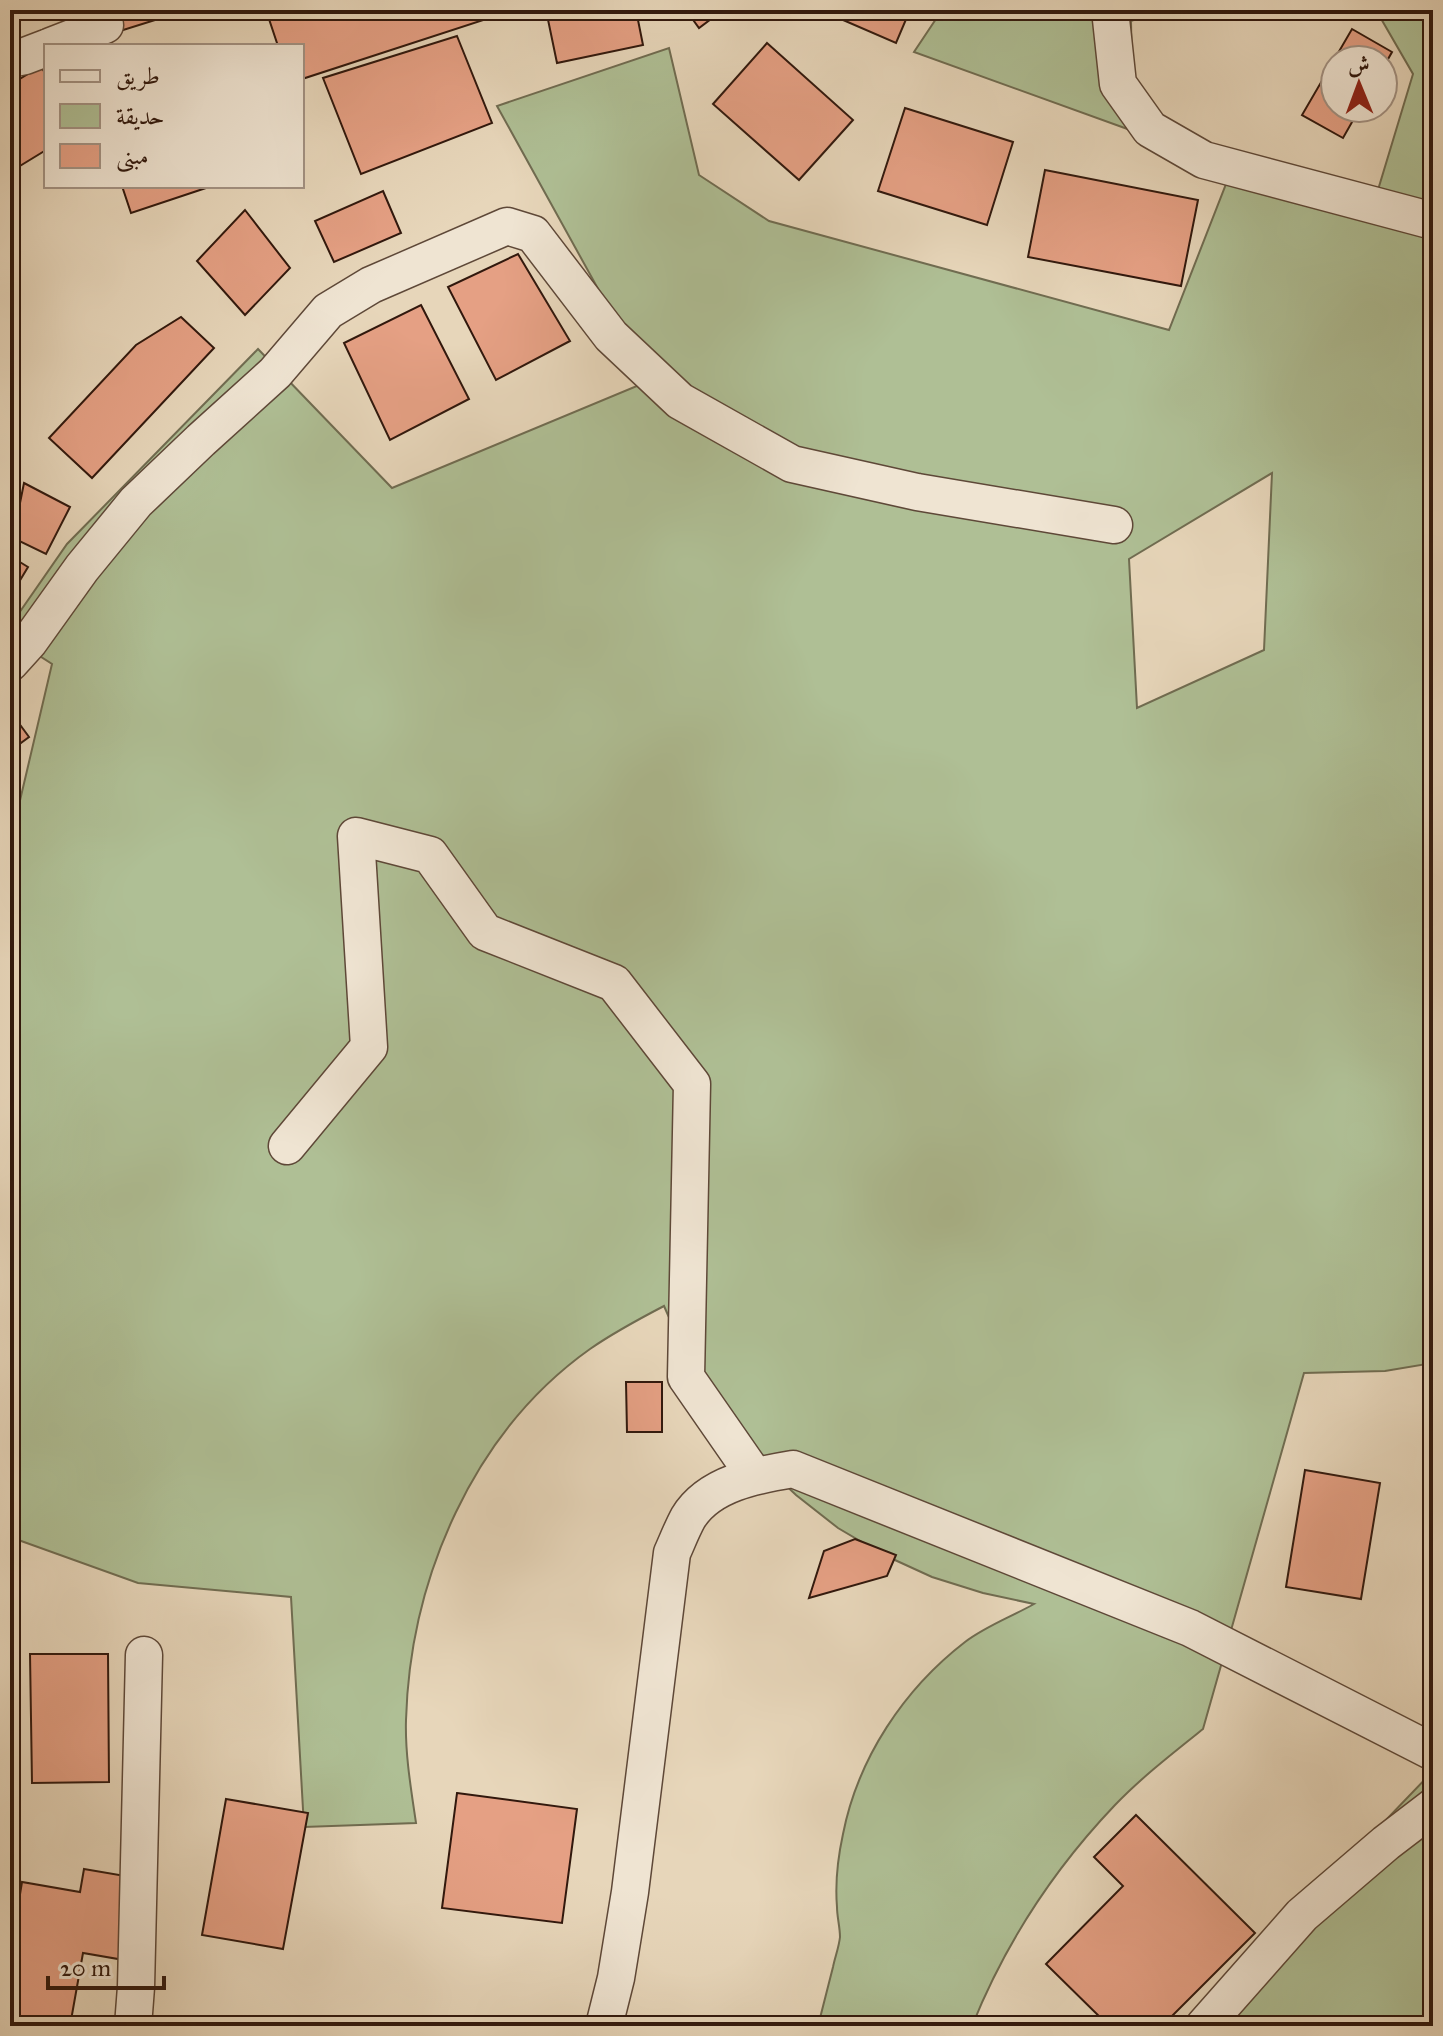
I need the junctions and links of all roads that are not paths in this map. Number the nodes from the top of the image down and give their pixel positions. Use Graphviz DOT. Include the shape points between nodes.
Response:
graph roads {
  1 [pos="1110,10"];
  2 [pos="105,25"];
  3 [pos="56,44"];
  4 [pos="44,49"];
  5 [pos="10,59"];
  6 [pos="1433,221"];
  7 [pos="1114,525"];
  8 [pos="10,663"];
  9 [pos="287,1146"];
  10 [pos="754,1475"];
  11 [pos="144,1655"];
  12 [pos="1433,1752"];
  13 [pos="1433,1807"];
  14 [pos="133,2026"];
  15 [pos="604,2026"];
  16 [pos="1204,2026"];
  1 -- 6 [label="street" via="1118,84 1150,129 1204,160"];
  2 -- 3 [label="street"];
  4 -- 5 [label="street"];
  7 -- 8 [label="street" via="917,492 792,464 680,401 611,336 533,234 507,226 371,285 328,311 275,373 136,502"];
  9 -- 10 [label="street" via="369,1047 356,836 430,855 485,932 614,983 692,1084 686,1377"];
  10 -- 12 [label="street" via="793,1469 1190,1628"];
  10 -- 15 [label="street" via="712,1494 689,1516 672,1553 630,1892"];
  11 -- 14 [label="street"];
  13 -- 16 [label="street" via="1302,1915"];
}
